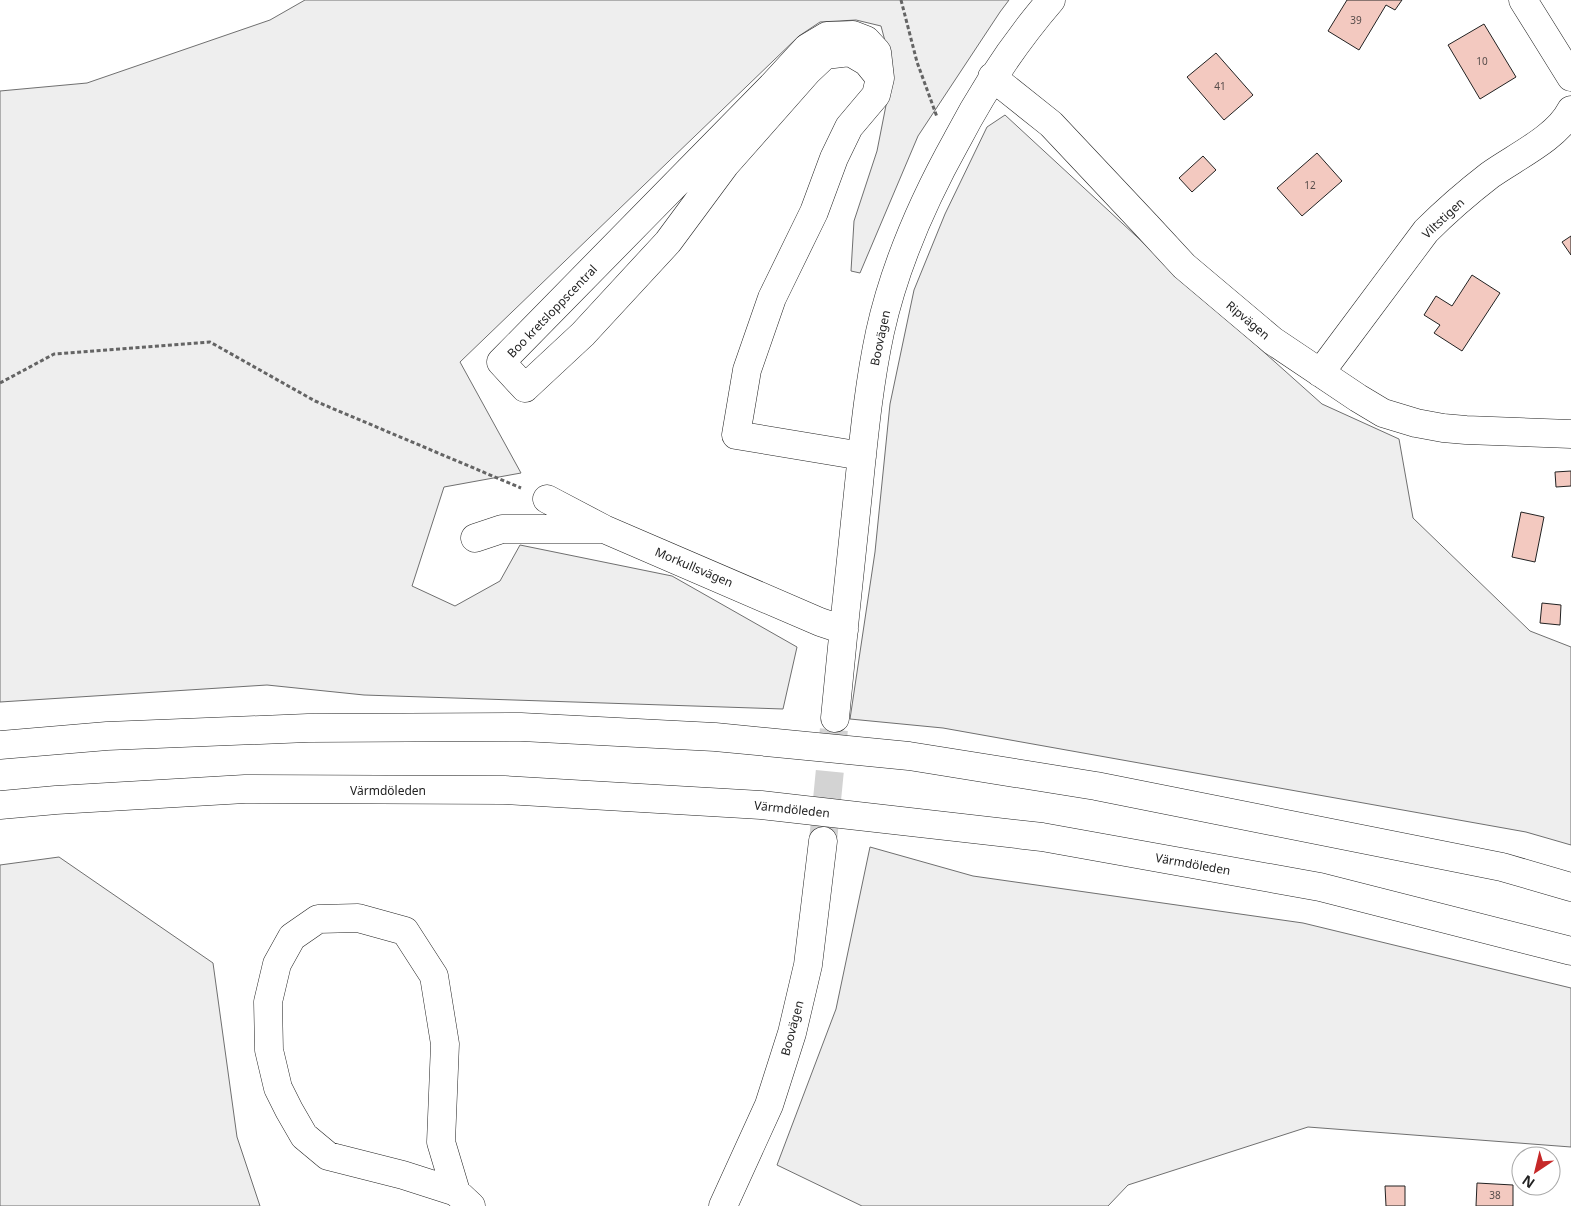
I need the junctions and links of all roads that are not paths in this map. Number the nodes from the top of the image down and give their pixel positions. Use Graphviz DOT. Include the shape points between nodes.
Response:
graph roads {
  1 [pos="1051,0"];
  2 [pos="1523,0"];
  3 [pos="992,77"];
  4 [pos="1571,77"];
  5 [pos="880,78"];
  6 [pos="1571,110"];
  7 [pos="1320,373"];
  8 [pos="1571,434"];
  9 [pos="862,456"];
  10 [pos="547,499"];
  11 [pos="604,529"];
  12 [pos="475,538"];
  13 [pos="844,630"];
  14 [pos="835,718"];
  15 [pos="0,745"];
  16 [pos="0,805"];
  17 [pos="824,841"];
  18 [pos="1571,887"];
  19 [pos="1571,951"];
  20 [pos="463,1199"];
  21 [pos="723,1206"];
  1 -- 3 [label="main road, Boovägen"];
  2 -- 4 [label="main road"];
  3 -- 7 [label="main road, Ripvägen" via="1051,124 1184,266 1273,341"];
  3 -- 9 [label="main road, Boovägen" via="933,183 892,286 880,332"];
  5 -- 5 [label="main road, Boo kretsloppscentral" via="877,52 866,40 853,35 828,36 806,48 501,362 525,388 583,334 668,242 725,164 825,55 850,52 867,62"];
  5 -- 9 [label="main road, Boo kretsloppscentral" via="876,95 845,135 814,212 772,298 747,370 736,434"];
  6 -- 7 [label="main road, Viltstigen" via="1553,131 1491,175 1426,231"];
  7 -- 8 [label="main road, Ripvägen" via="1383,413 1416,423 1466,430"];
  9 -- 13 [label="main road, Boovägen"];
  10 -- 11 [label="main road, Morkullsvägen"];
  11 -- 12 [label="main road" via="502,529"];
  11 -- 13 [label="main road, Morkullsvägen"];
  13 -- 14 [label="main road, Boovägen"];
  15 -- 18 [label="main road" via="107,736 308,728 521,727 715,737 909,756 1096,786 1502,867"];
  16 -- 19 [label="main road, Värmdöleden" via="245,789 504,790 761,805 1042,837 1320,887"];
  17 -- 21 [label="main road, Boovägen" via="808,965 792,1033 769,1105"];
  20 -- 20 [label="main road" via="403,1175 328,1156 304,1136 289,1110 278,1088 270,1050 268,1002 277,964 292,937 318,919 358,918 405,931 434,976 446,1044 440,1142"];
}
